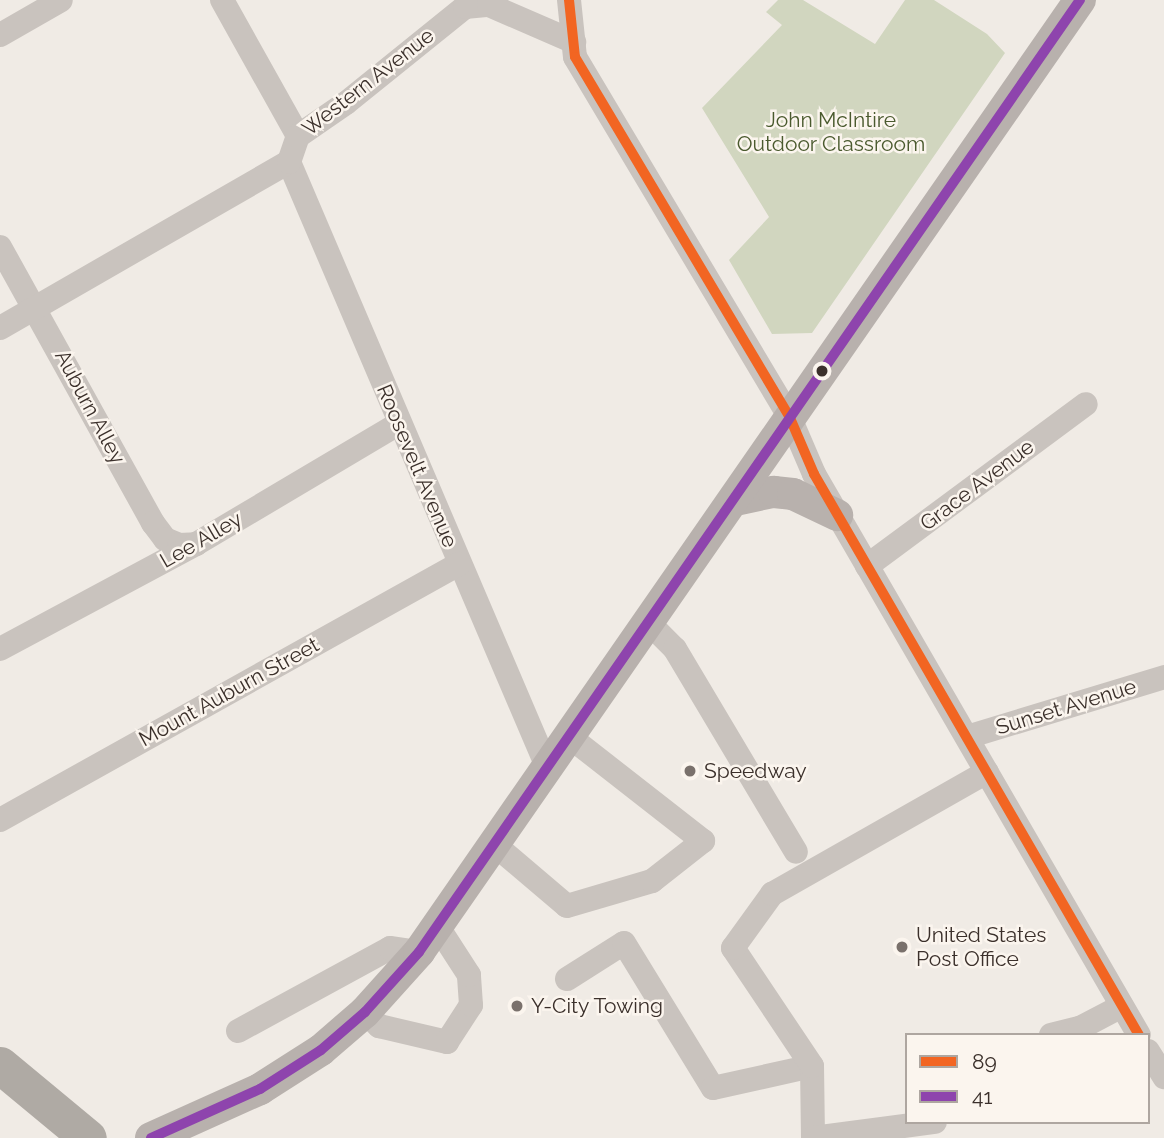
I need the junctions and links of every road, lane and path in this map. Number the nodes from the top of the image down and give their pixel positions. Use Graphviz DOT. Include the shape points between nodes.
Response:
graph roads {
  1 [pos="61,0"];
  2 [pos="222,0"];
  3 [pos="569,0"];
  4 [pos="1080,0"];
  5 [pos="0,35"];
  6 [pos="573,42"];
  7 [pos="298,136"];
  8 [pos="289,162"];
  9 [pos="0,247"];
  10 [pos="37,307"];
  11 [pos="0,328"];
  12 [pos="1086,404"];
  13 [pos="790,418"];
  14 [pos="398,424"];
  15 [pos="735,500"];
  16 [pos="837,514"];
  17 [pos="195,544"];
  18 [pos="459,564"];
  19 [pos="867,566"];
  20 [pos="648,622"];
  21 [pos="0,649"];
  22 [pos="1164,677"];
  23 [pos="570,737"];
  24 [pos="967,737"];
  25 [pos="548,769"];
  26 [pos="987,772"];
  27 [pos="0,820"];
  28 [pos="495,845"];
  29 [pos="796,852"];
  30 [pos="438,927"];
  31 [pos="419,952"];
  32 [pos="567,979"];
  33 [pos="1122,1006"];
  34 [pos="365,1012"];
  35 [pos="238,1031"];
  36 [pos="1059,1033"];
  37 [pos="1138,1033"];
  38 [pos="1150,1054"];
  39 [pos="0,1065"];
  40 [pos="812,1066"];
  41 [pos="1164,1077"];
  42 [pos="920,1124"];
  43 [pos="88,1138"];
  44 [pos="151,1138"];
  45 [pos="813,1138"];
  1 -- 5 [label="street"];
  2 -- 7 [label="street"];
  3 -- 6 [label="street"];
  4 -- 13 [label="main road"];
  6 -- 7 [label="street, Western Avenue" via="489,5 466,7"];
  6 -- 13 [label="street" via="575,57"];
  7 -- 8 [label="street, Western Avenue"];
  8 -- 10 [label="street, Western Avenue"];
  8 -- 14 [label="street, Roosevelt Avenue"];
  9 -- 10 [label="street, Auburn Alley"];
  10 -- 11 [label="street, Western Avenue"];
  10 -- 17 [label="street, Auburn Alley" via="153,523 165,539 179,545"];
  12 -- 19 [label="street, Grace Avenue"];
  13 -- 15 [label="main road"];
  13 -- 16 [label="street"];
  14 -- 17 [label="street, Lee Alley"];
  14 -- 18 [label="street, Roosevelt Avenue"];
  15 -- 16 [label="main road" via="774,492 793,494"];
  15 -- 20 [label="main road"];
  16 -- 19 [label="street"];
  17 -- 21 [label="street, Lee Alley"];
  18 -- 25 [label="street, Roosevelt Avenue"];
  18 -- 27 [label="street, Mount Auburn Street"];
  19 -- 24 [label="street"];
  20 -- 23 [label="main road"];
  20 -- 29 [label="street" via="675,649"];
  22 -- 24 [label="street, Sunset Avenue"];
  23 -- 25 [label="main road"];
  23 -- 28 [label="street" via="703,841 652,881 567,906"];
  24 -- 26 [label="street"];
  25 -- 28 [label="main road"];
  26 -- 33 [label="street"];
  26 -- 40 [label="street" via="772,894 733,948"];
  28 -- 30 [label="main road"];
  30 -- 31 [label="main road"];
  30 -- 34 [label="street" via="468,975 471,1005 447,1042 379,1026"];
  31 -- 34 [label="main road"];
  31 -- 35 [label="street" via="390,948"];
  32 -- 40 [label="street" via="624,943 713,1088"];
  33 -- 36 [label="street" via="1080,1028"];
  33 -- 37 [label="street"];
  34 -- 44 [label="main road" via="321,1050 260,1089"];
  38 -- 41 [label="street"];
  39 -- 43 [label="highway"];
  40 -- 45 [label="street"];
  42 -- 45 [label="street"];
}
